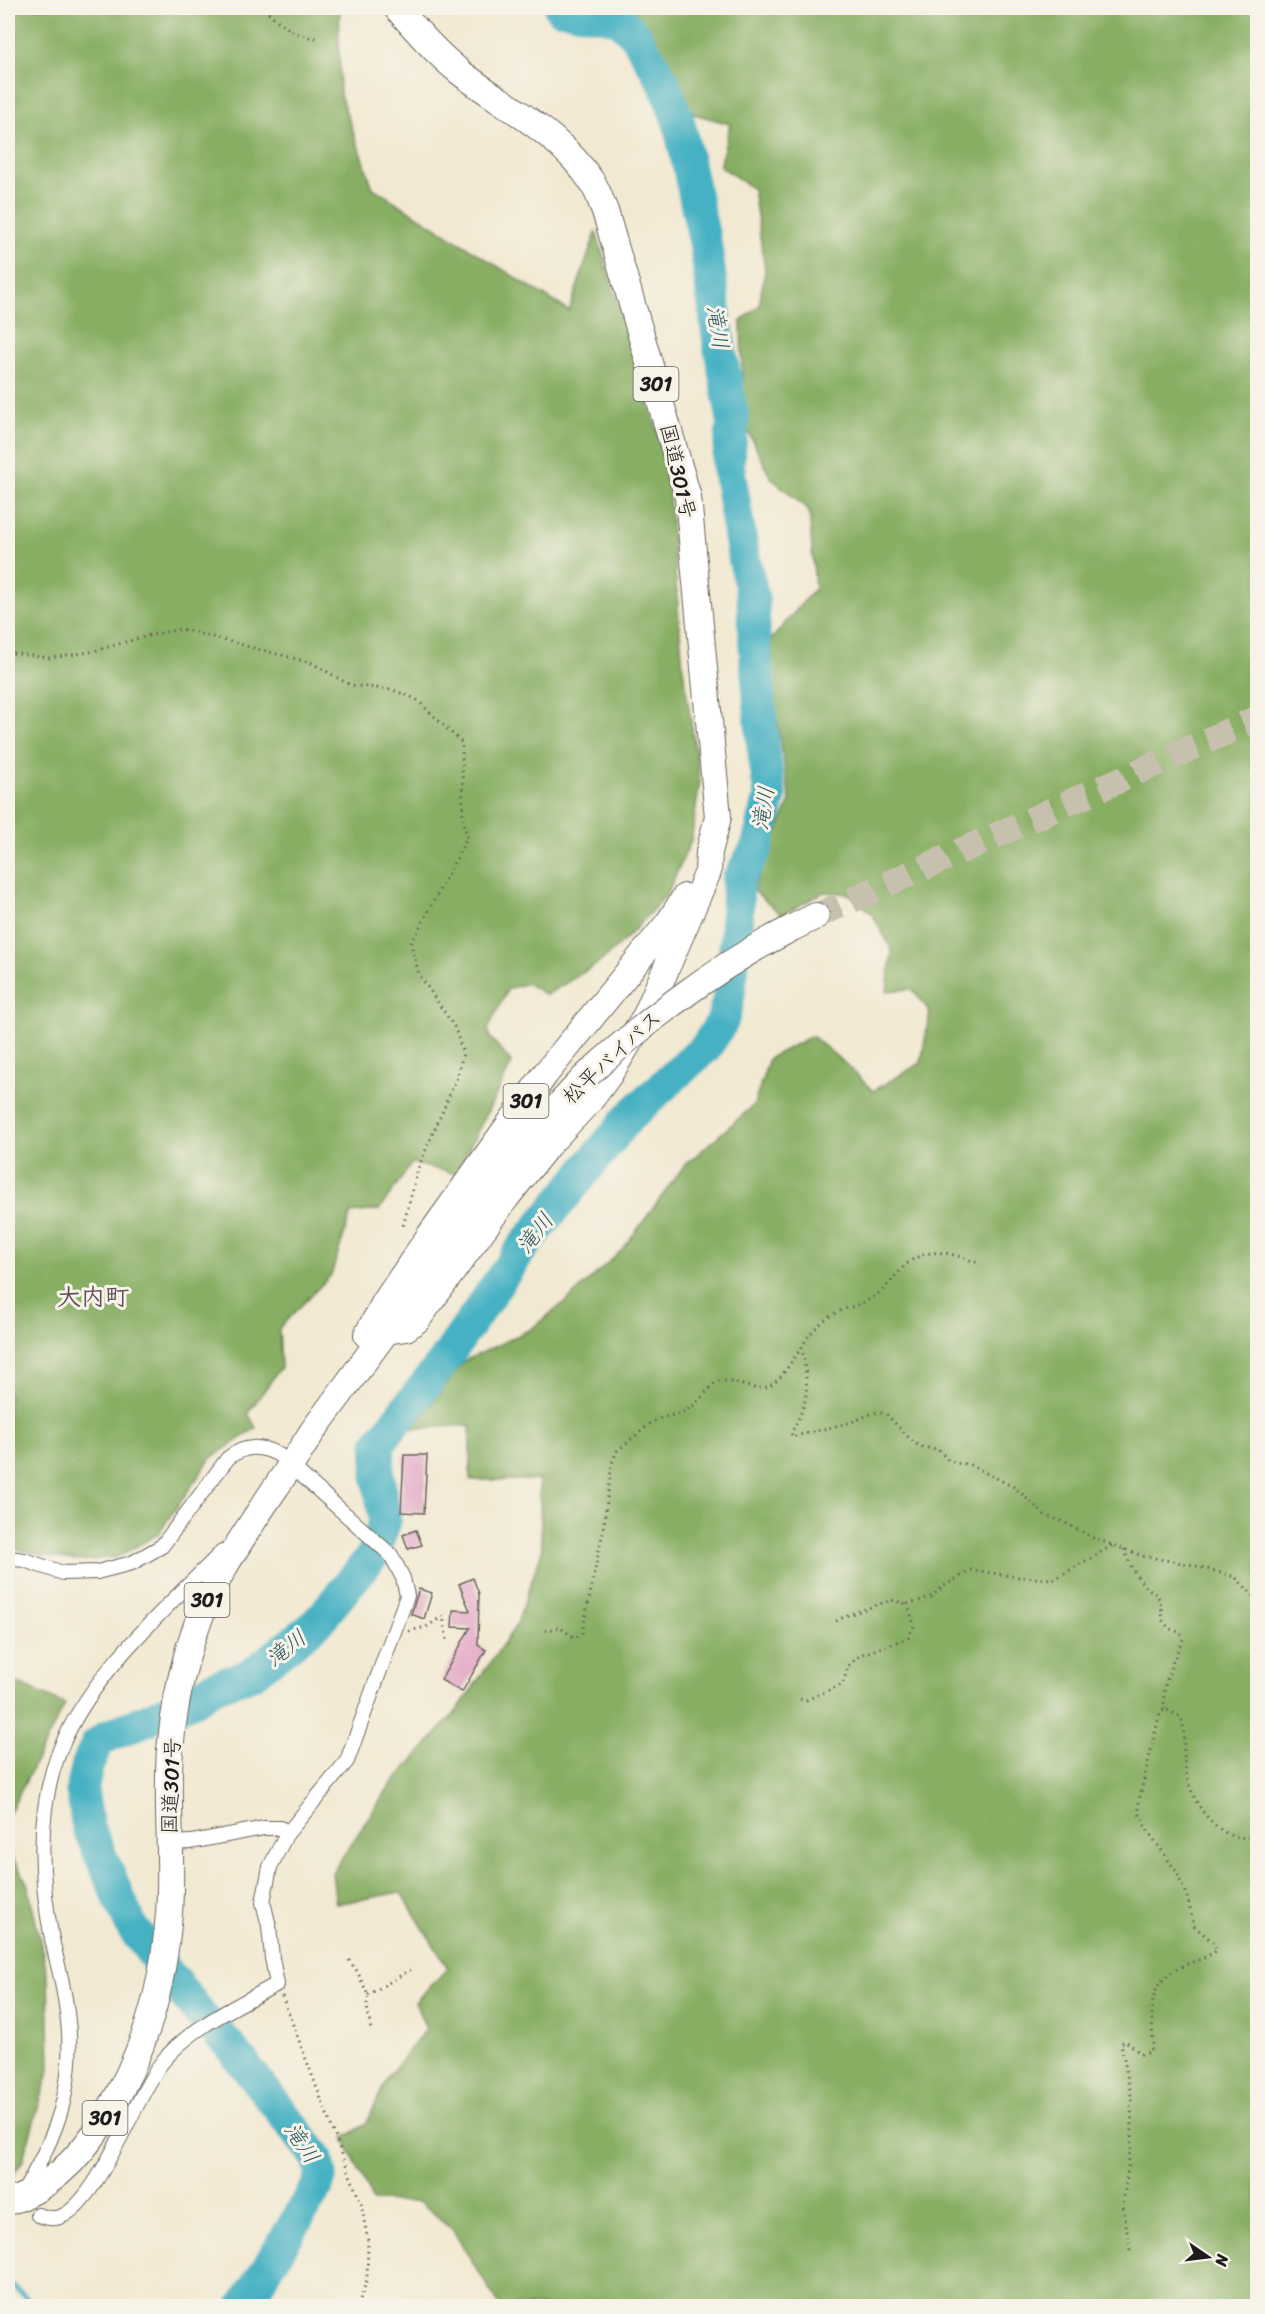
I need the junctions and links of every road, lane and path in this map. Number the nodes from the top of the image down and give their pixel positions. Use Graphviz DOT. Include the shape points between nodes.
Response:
graph roads {
  1 [pos="264,8"];
  2 [pos="397,8"];
  3 [pos="316,38"];
  4 [pos="8,656"];
  5 [pos="709,852"];
  6 [pos="816,916"];
  7 [pos="403,1226"];
  8 [pos="978,1263"];
  9 [pos="386,1331"];
  10 [pos="802,1348"];
  11 [pos="364,1362"];
  12 [pos="292,1465"];
  13 [pos="1113,1545"];
  14 [pos="235,1547"];
  15 [pos="1123,1548"];
  16 [pos="8,1558"];
  17 [pos="1257,1600"];
  18 [pos="908,1604"];
  19 [pos="836,1621"];
  20 [pos="395,1628"];
  21 [pos="545,1631"];
  22 [pos="447,1641"];
  23 [pos="800,1699"];
  24 [pos="1165,1709"];
  25 [pos="288,1832"];
  26 [pos="1257,1834"];
  27 [pos="169,1843"];
  28 [pos="349,1960"];
  29 [pos="410,1970"];
  30 [pos="277,1984"];
  31 [pos="368,1995"];
  32 [pos="371,2030"];
  33 [pos="22,2204"];
  34 [pos="1130,2250"];
  35 [pos="358,2307"];
  1 -- 3 [label="path" via="289,30"];
  2 -- 5 [label="highway, 国道301号 / 301" via="461,73 551,136 572,156 593,184 605,212 688,496 718,817"];
  4 -- 7 [label="path" via="11,653 50,658 90,652 181,629 312,663 350,685 393,690 416,699 462,743 467,838 411,944 419,974 454,1028 463,1054 420,1166"];
  5 -- 9 [label="highway, 301" via="708,872 656,994 609,1075 506,1198 417,1320 406,1328"];
  5 -- 11 [label="highway, 301" via="669,922 546,1073 430,1235 370,1326"];
  6 -- 9 [label="highway, 松平バイパス / 301, bridge" via="722,967 626,1039 584,1078 531,1135"];
  8 -- 10 [label="path" via="942,1252 920,1256 906,1263 878,1294 827,1319"];
  9 -- 11 [label="highway, 松平バイパス / 301"];
  10 -- 13 [label="path" via="807,1401 792,1437 880,1412 921,1447 938,1449 948,1460 968,1464 1014,1487 1045,1515"];
  10 -- 21 [label="path" via="774,1385 757,1389 717,1381 693,1406 652,1422 617,1451 582,1633 575,1638 559,1628"];
  11 -- 12 [label="highway, 国道301号 / 301"];
  12 -- 14 [label="highway, 国道301号 / 301"];
  12 -- 16 [label="street" via="259,1447 237,1452 228,1458 162,1546 132,1563 97,1572 63,1573"];
  12 -- 20 [label="street" via="391,1555 407,1596"];
  13 -- 15 [label="path"];
  13 -- 18 [label="path" via="1055,1579 971,1570 931,1597"];
  14 -- 27 [label="highway, 国道301号 / 301" via="198,1623 179,1685 170,1751"];
  14 -- 33 [label="street" via="222,1552 126,1652 87,1699 58,1756 50,1785 42,1855 44,1894 67,2016 67,2085 58,2123"];
  15 -- 17 [label="path" via="1235,1577"];
  15 -- 24 [label="path" via="1137,1577 1155,1591 1162,1604 1162,1620 1181,1633 1165,1690"];
  18 -- 19 [label="path" via="891,1600"];
  18 -- 23 [label="path" via="914,1626 908,1638 860,1655 848,1666 843,1684"];
  20 -- 22 [label="path" via="415,1630 443,1616"];
  20 -- 25 [label="street" via="347,1761"];
  24 -- 26 [label="path" via="1181,1717 1184,1757 1199,1808 1223,1832 1247,1839"];
  24 -- 34 [label="path" via="1160,1713 1149,1757 1139,1814 1176,1871 1194,1926 1217,1950 1173,1971 1157,1987 1152,1996 1154,2047 1149,2053 1141,2054 1126,2041 1121,2043 1131,2096 1132,2136 1123,2205"];
  25 -- 27 [label="street" via="264,1828"];
  25 -- 30 [label="street" via="270,1867 264,1902"];
  27 -- 33 [label="highway, 国道301号 / 301" via="164,1959 142,2048 102,2123 74,2161"];
  28 -- 31 [label="path"];
  29 -- 31 [label="path"];
  30 -- 33 [label="street" via="197,2030 163,2062 82,2200 62,2217 52,2219"];
  30 -- 35 [label="path" via="361,2204 368,2241 366,2280"];
  31 -- 32 [label="path"];
}
